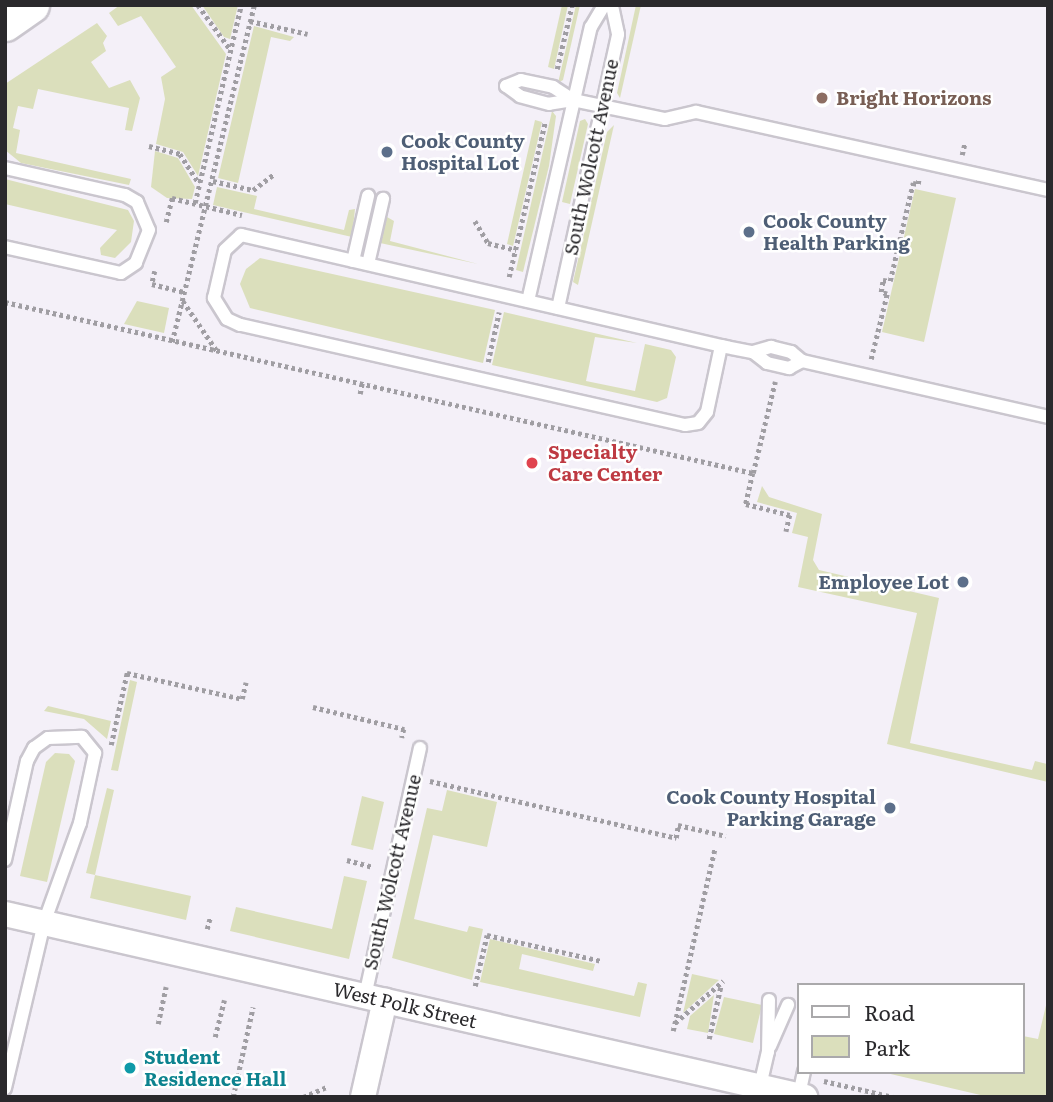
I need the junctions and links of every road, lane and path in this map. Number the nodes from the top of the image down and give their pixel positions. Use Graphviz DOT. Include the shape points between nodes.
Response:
graph roads {
  1 [pos="31,5"];
  2 [pos="198,5"];
  3 [pos="241,5"];
  4 [pos="254,5"];
  5 [pos="572,5"];
  6 [pos="604,5"];
  7 [pos="612,5"];
  8 [pos="237,19"];
  9 [pos="250,22"];
  10 [pos="5,23"];
  11 [pos="307,34"];
  12 [pos="230,50"];
  13 [pos="553,87"];
  14 [pos="573,100"];
  15 [pos="550,104"];
  16 [pos="602,107"];
  17 [pos="965,142"];
  18 [pos="149,146"];
  19 [pos="5,168"];
  20 [pos="958,170"];
  21 [pos="274,174"];
  22 [pos="213,181"];
  23 [pos="199,183"];
  24 [pos="1048,190"];
  25 [pos="368,196"];
  26 [pos="383,199"];
  27 [pos="195,203"];
  28 [pos="475,221"];
  29 [pos="5,247"];
  30 [pos="516,250"];
  31 [pos="353,261"];
  32 [pos="368,264"];
  33 [pos="510,277"];
  34 [pos="152,284"];
  35 [pos="185,292"];
  36 [pos="183,300"];
  37 [pos="528,301"];
  38 [pos="5,302"];
  39 [pos="558,308"];
  40 [pos="499,312"];
  41 [pos="52,313"];
  42 [pos="50,323"];
  43 [pos="172,342"];
  44 [pos="721,346"];
  45 [pos="217,352"];
  46 [pos="858,358"];
  47 [pos="272,363"];
  48 [pos="488,365"];
  49 [pos="270,373"];
  50 [pos="786,380"];
  51 [pos="362,383"];
  52 [pos="360,394"];
  53 [pos="1048,417"];
  54 [pos="752,473"];
  55 [pos="786,532"];
  56 [pos="246,682"];
  57 [pos="313,707"];
  58 [pos="401,741"];
  59 [pos="420,748"];
  60 [pos="109,753"];
  61 [pos="428,781"];
  62 [pos="726,836"];
  63 [pos="715,848"];
  64 [pos="376,854"];
  65 [pos="5,860"];
  66 [pos="347,860"];
  67 [pos="373,867"];
  68 [pos="371,879"];
  69 [pos="5,914"];
  70 [pos="209,918"];
  71 [pos="44,923"];
  72 [pos="207,929"];
  73 [pos="601,961"];
  74 [pos="475,986"];
  75 [pos="166,987"];
  76 [pos="375,998"];
  77 [pos="224,1000"];
  78 [pos="769,1000"];
  79 [pos="788,1005"];
  80 [pos="253,1007"];
  81 [pos="675,1023"];
  82 [pos="159,1024"];
  83 [pos="673,1031"];
  84 [pos="215,1037"];
  85 [pos="709,1039"];
  86 [pos="768,1052"];
  87 [pos="834,1083"];
  88 [pos="760,1086"];
  89 [pos="326,1087"];
  90 [pos="5,1088"];
  91 [pos="803,1088"];
  92 [pos="233,1097"];
  93 [pos="303,1097"];
  94 [pos="363,1097"];
  95 [pos="894,1097"];
  1 -- 10 [label="main road"];
  2 -- 12 [label="path"];
  3 -- 8 [label="path"];
  4 -- 9 [label="path"];
  5 -- 13 [label="path"];
  6 -- 14 [label="lane, South Wolcott Avenue" via="590,27"];
  7 -- 16 [label="lane, South Wolcott Avenue" via="618,34"];
  8 -- 9 [label="path"];
  8 -- 12 [label="path"];
  9 -- 11 [label="path"];
  9 -- 22 [label="path"];
  12 -- 23 [label="path"];
  13 -- 14 [label="lane"];
  13 -- 15 [label="lane" via="521,80 506,86 520,96"];
  14 -- 15 [label="lane"];
  14 -- 16 [label="lane"];
  14 -- 37 [label="lane, South Wolcott Avenue"];
  15 -- 30 [label="path"];
  16 -- 20 [label="lane" via="664,119 696,112"];
  16 -- 39 [label="lane, South Wolcott Avenue"];
  17 -- 20 [label="path"];
  18 -- 23 [label="path" via="180,154"];
  19 -- 29 [label="lane" via="125,195 141,208 149,230 136,262 121,273"];
  20 -- 24 [label="lane"];
  20 -- 46 [label="path" via="954,186 919,178 918,184 913,183 890,281 883,280 881,292 887,294 871,361"];
  21 -- 22 [label="path" via="253,191"];
  22 -- 35 [label="path"];
  23 -- 27 [label="path"];
  25 -- 31 [label="lane"];
  26 -- 32 [label="lane"];
  28 -- 30 [label="path" via="488,243"];
  30 -- 33 [label="path"];
  31 -- 32 [label="lane"];
  31 -- 44 [label="lane" via="241,235 225,250 214,298 227,319 240,325 685,425 698,423 707,412"];
  32 -- 37 [label="lane"];
  34 -- 35 [label="path"];
  35 -- 36 [label="path"];
  36 -- 43 [label="path"];
  36 -- 45 [label="path"];
  37 -- 39 [label="lane"];
  38 -- 41 [label="path"];
  39 -- 44 [label="lane"];
  40 -- 48 [label="path"];
  41 -- 42 [label="path"];
  41 -- 43 [label="path"];
  43 -- 45 [label="path"];
  44 -- 53 [label="lane" via="753,352 771,347 802,361"];
  45 -- 47 [label="path"];
  47 -- 49 [label="path"];
  47 -- 51 [label="path"];
  50 -- 54 [label="path" via="776,378"];
  51 -- 52 [label="path"];
  51 -- 54 [label="path"];
  54 -- 55 [label="path" via="746,504 790,515"];
  56 -- 60 [label="path" via="242,699 127,673"];
  57 -- 58 [label="path" via="404,729"];
  59 -- 76 [label="lane, South Wolcott Avenue"];
  61 -- 62 [label="path" via="676,838 678,825"];
  63 -- 81 [label="path"];
  64 -- 67 [label="path"];
  65 -- 71 [label="lane" via="34,748 48,738 82,737 95,753 80,823"];
  66 -- 67 [label="path"];
  67 -- 68 [label="path"];
  69 -- 71 [label="street, West Polk Street"];
  70 -- 72 [label="path"];
  71 -- 76 [label="street, West Polk Street"];
  71 -- 90 [label="lane"];
  73 -- 74 [label="path" via="488,935"];
  75 -- 82 [label="path"];
  76 -- 88 [label="street, West Polk Street"];
  76 -- 94 [label="street, South Wolcott Avenue"];
  77 -- 84 [label="path"];
  78 -- 86 [label="lane"];
  79 -- 86 [label="lane"];
  80 -- 92 [label="path"];
  81 -- 83 [label="path"];
  81 -- 85 [label="path" via="722,983"];
  86 -- 88 [label="lane"];
  87 -- 95 [label="path"];
  88 -- 91 [label="street, West Polk Street"];
  89 -- 93 [label="path"];
}
